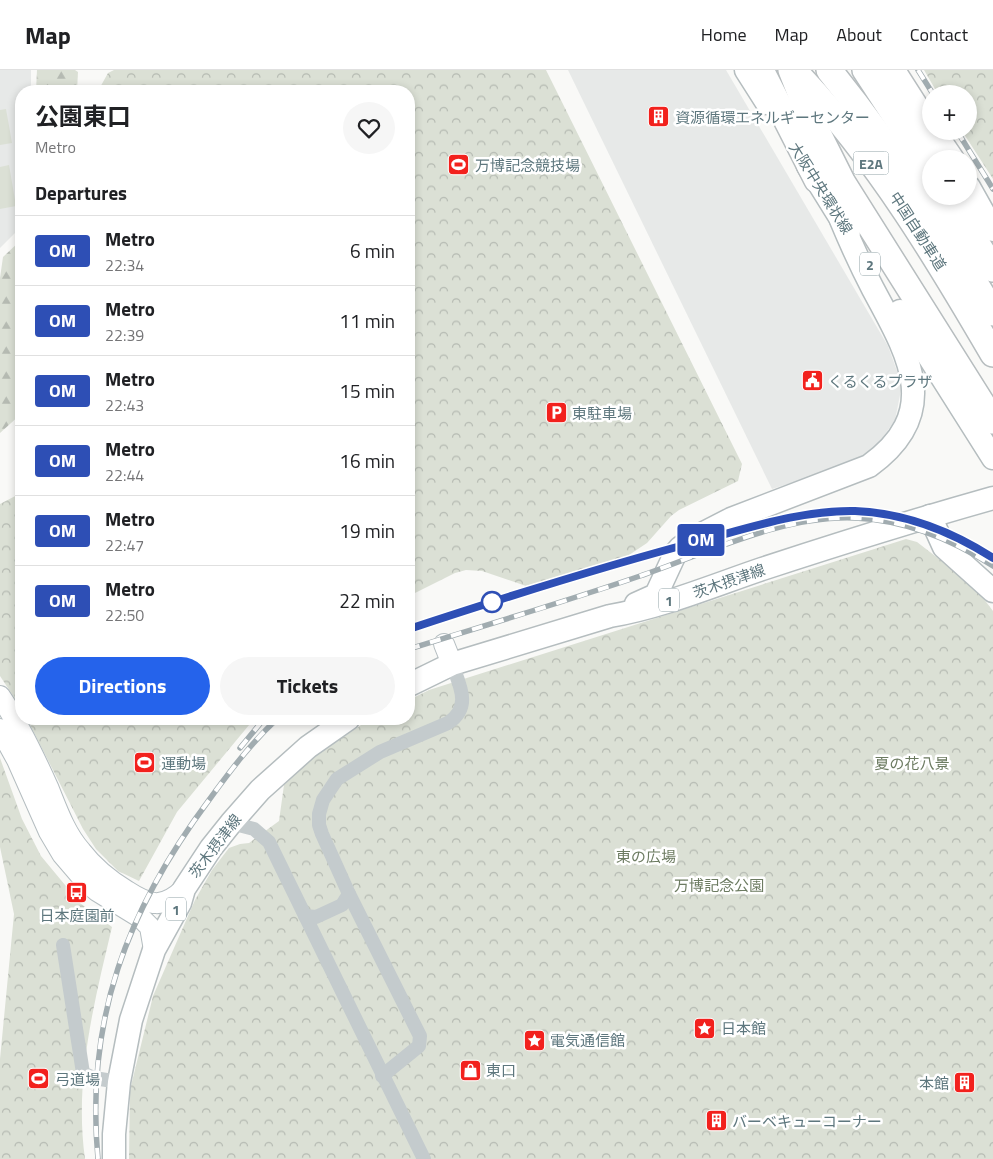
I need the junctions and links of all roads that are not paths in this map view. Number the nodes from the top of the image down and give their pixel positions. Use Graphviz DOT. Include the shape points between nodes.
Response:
graph roads {
  1 [pos="746,70"];
  2 [pos="761,70"];
  3 [pos="792,70"];
  4 [pos="829,70"];
  5 [pos="864,70"];
  6 [pos="892,70"];
  7 [pos="904,70"];
  8 [pos="922,105"];
  9 [pos="922,116"];
  10 [pos="922,157"];
  11 [pos="817,180"];
  12 [pos="977,199"];
  13 [pos="977,202"];
  14 [pos="954,205"];
  15 [pos="993,218"];
  16 [pos="841,220"];
  17 [pos="993,230"];
  18 [pos="948,258"];
  19 [pos="993,269"];
  20 [pos="993,313"];
  21 [pos="993,354"];
  22 [pos="993,421"];
  23 [pos="993,458"];
  24 [pos="993,498"];
  25 [pos="930,516"];
  26 [pos="993,591"];
  27 [pos="610,616"];
  28 [pos="448,654"];
  29 [pos="415,680"];
  30 [pos="0,696"];
  31 [pos="15,720"];
  32 [pos="18,725"];
  33 [pos="339,725"];
  34 [pos="0,729"];
  35 [pos="231,823"];
  36 [pos="184,889"];
  37 [pos="349,894"];
  38 [pos="305,916"];
  39 [pos="63,945"];
  40 [pos="154,950"];
  41 [pos="382,1076"];
  42 [pos="119,1082"];
  43 [pos="114,1159"];
  44 [pos="424,1159"];
  1 -- 11 [label="main road, 大阪中央環状線 / 2"];
  2 -- 11 [label="highway"];
  3 -- 18 [label="highway, 中国自動車道 / E2A"];
  3 -- 22 [label="highway" via="808,113 843,183"];
  4 -- 18 [label="highway, 中国自動車道 / E2A" via="903,168"];
  5 -- 10 [label="highway"];
  6 -- 9 [label="highway"];
  7 -- 8 [label="main road"];
  11 -- 16 [label="main road, 大阪中央環状線 / 2"];
  12 -- 15 [label="main road"];
  13 -- 17 [label="main road"];
  14 -- 19 [label="highway"];
  16 -- 23 [label="main road, 大阪中央環状線 / 2"];
  16 -- 27 [label="main road" via="859,263 900,339 910,370 913,399 900,438 869,466 731,519 692,539 675,554 656,595"];
  18 -- 20 [label="highway, 中国自動車道 / E2A"];
  18 -- 21 [label="highway, 中国自動車道 / E2A"];
  24 -- 25 [label="main road, 茨木摂津線 / 1"];
  25 -- 26 [label="main road" via="944,547"];
  25 -- 27 [label="main road, 茨木摂津線 / 1" via="659,604"];
  27 -- 28 [label="main road, 茨木摂津線 / 1"];
  28 -- 29 [label="main road, 茨木摂津線 / 1"];
  28 -- 37 [label="street" via="462,696 456,718 380,752 337,779 323,800 319,819 322,834"];
  30 -- 31 [label="main road"];
  32 -- 36 [label="main road" via="66,829 97,870 149,903 174,899"];
  33 -- 35 [label="main road, 茨木摂津線 / 1" via="308,747 260,790"];
  34 -- 40 [label="main road" via="62,854 86,882 150,927"];
  35 -- 36 [label="main road, 茨木摂津線 / 1"];
  35 -- 38 [label="street" via="254,829 268,842"];
  36 -- 40 [label="main road, 茨木摂津線 / 1" via="180,903"];
  37 -- 38 [label="street" via="342,905 316,917"];
  37 -- 41 [label="street" via="420,1036 419,1046"];
  38 -- 41 [label="street"];
  39 -- 42 [label="street" via="83,1073"];
  40 -- 42 [label="main road, 茨木摂津線 / 1" via="131,1020"];
  41 -- 44 [label="street"];
  42 -- 43 [label="main road, 茨木摂津線 / 1"];
}
